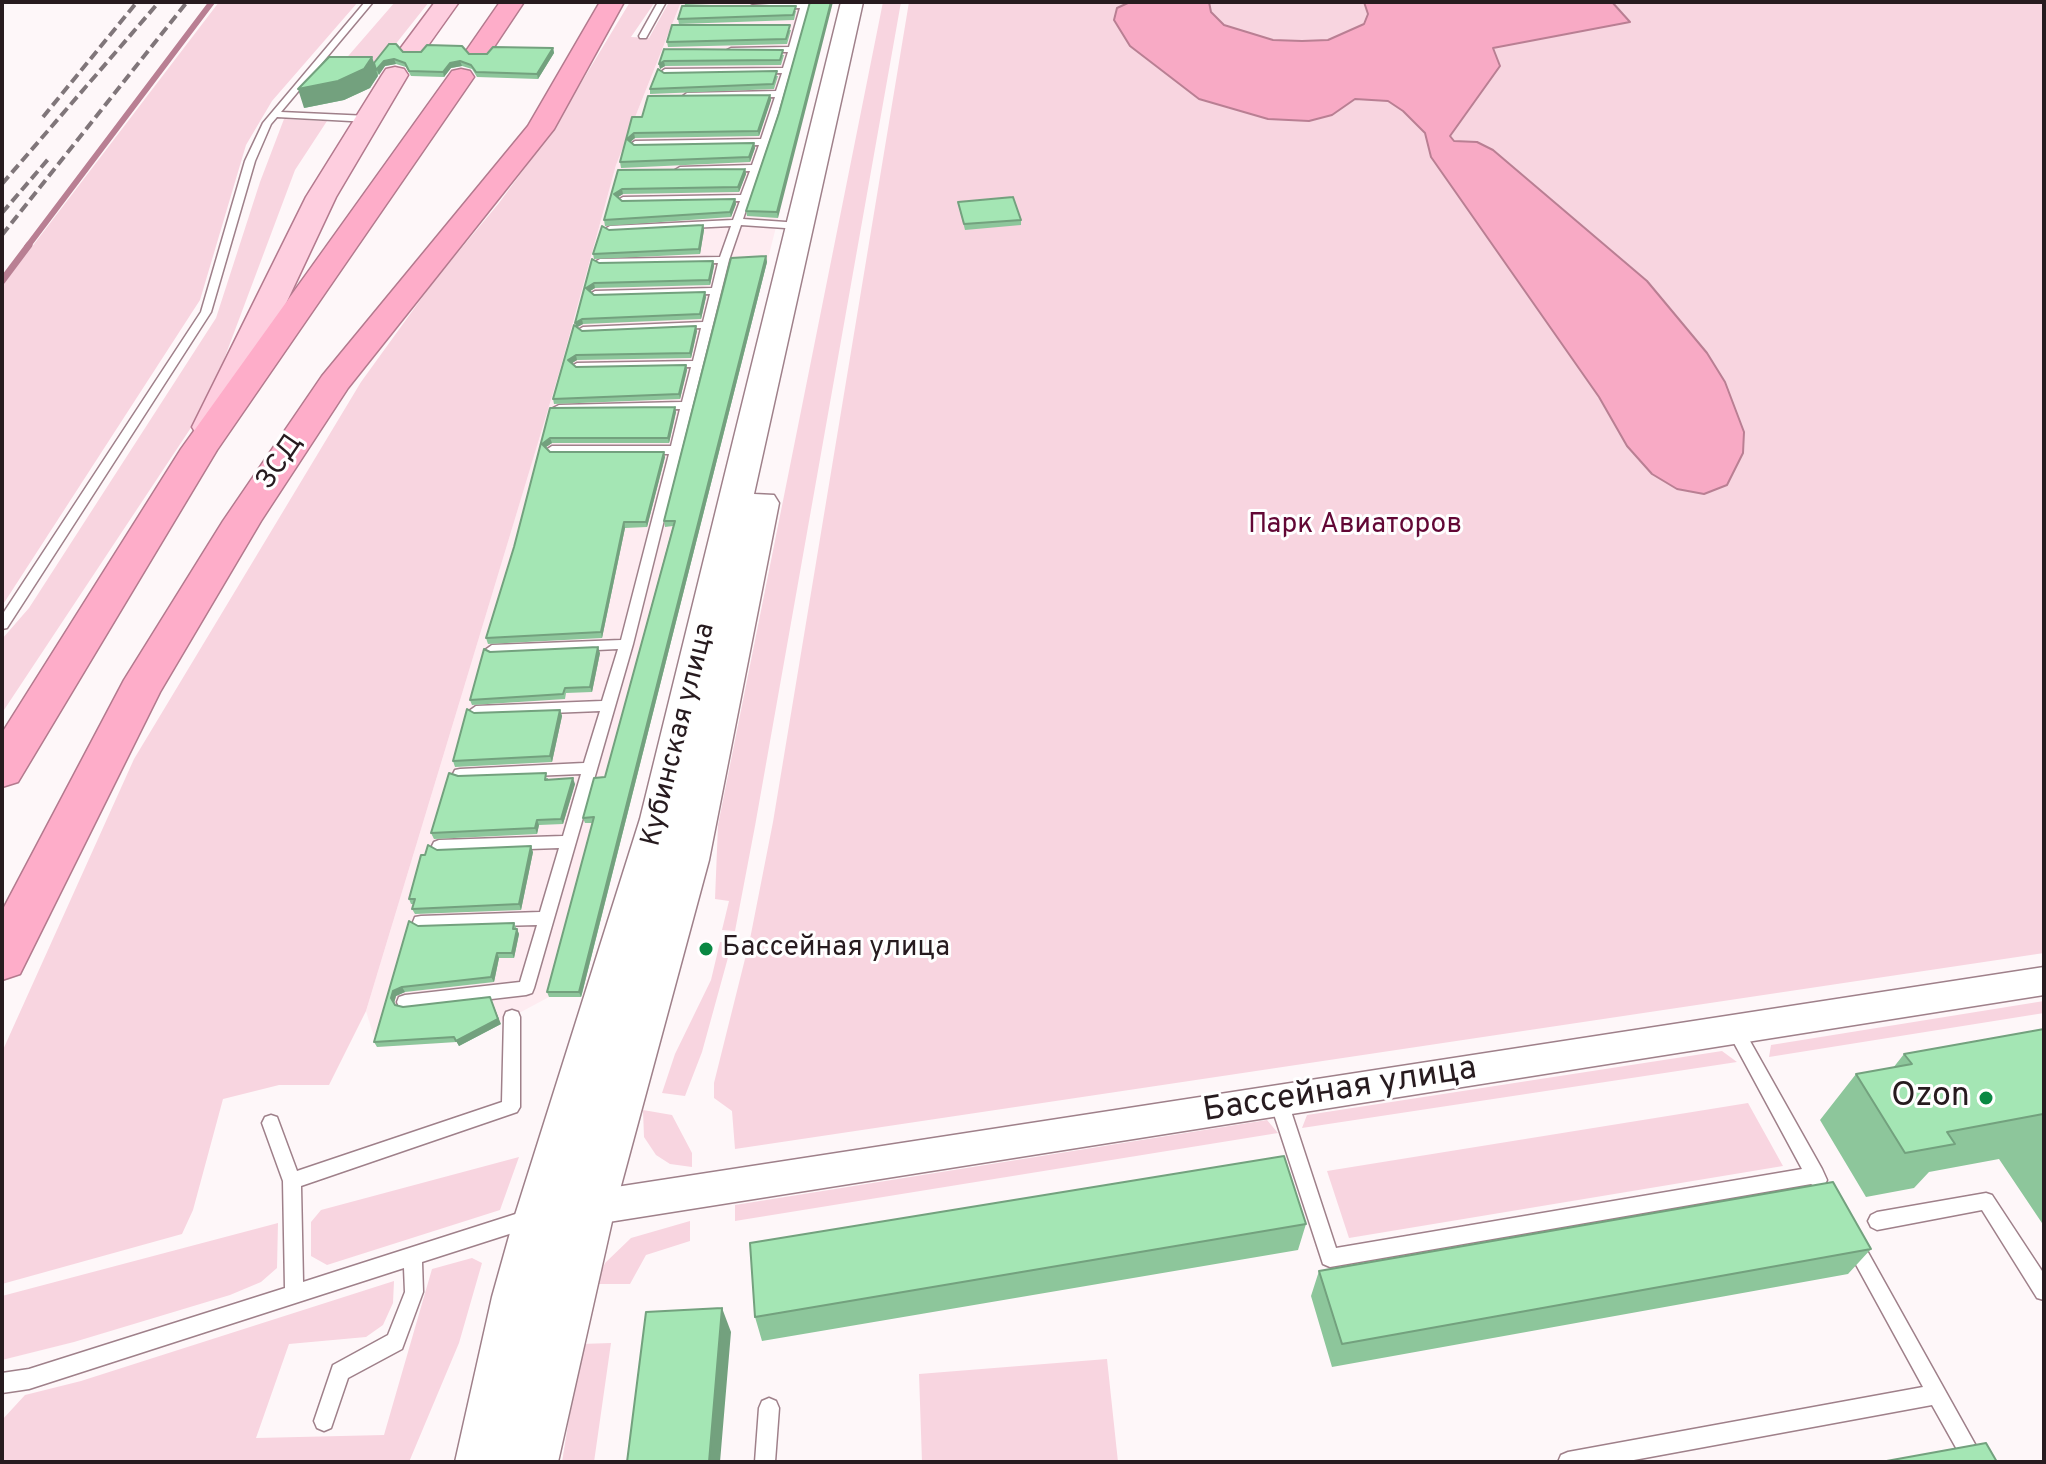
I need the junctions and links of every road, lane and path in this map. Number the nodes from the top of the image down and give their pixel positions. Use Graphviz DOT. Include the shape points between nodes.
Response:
graph roads {
  1 [pos="369,2"];
  2 [pos="447,2"];
  3 [pos="512,2"];
  4 [pos="662,2"];
  5 [pos="852,2"];
  6 [pos="869,2"];
  7 [pos="612,4"];
  8 [pos="805,4"];
  9 [pos="747,7"];
  10 [pos="799,25"];
  11 [pos="784,26"];
  12 [pos="643,36"];
  13 [pos="413,49"];
  14 [pos="791,49"];
  15 [pos="715,50"];
  16 [pos="479,51"];
  17 [pos="785,70"];
  18 [pos="665,72"];
  19 [pos="395,75"];
  20 [pos="461,77"];
  21 [pos="779,94"];
  22 [pos="671,96"];
  23 [pos="274,114"];
  24 [pos="369,119"];
  25 [pos="764,142"];
  26 [pos="635,144"];
  27 [pos="755,168"];
  28 [pos="669,170"];
  29 [pos="744,198"];
  30 [pos="623,200"];
  31 [pos="735,225"];
  32 [pos="804,226"];
  33 [pos="610,229"];
  34 [pos="724,260"];
  35 [pos="600,262"];
  36 [pos="715,291"];
  37 [pos="595,294"];
  38 [pos="708,325"];
  39 [pos="583,330"];
  40 [pos="698,364"];
  41 [pos="577,366"];
  42 [pos="688,405"];
  43 [pos="559,408"];
  44 [pos="199,449"];
  45 [pos="552,450"];
  46 [pos="675,450"];
  47 [pos="2,625"];
  48 [pos="626,644"];
  49 [pos="492,650"];
  50 [pos="608,706"];
  51 [pos="476,711"];
  52 [pos="590,768"];
  53 [pos="2,770"];
  54 [pos="460,774"];
  55 [pos="568,842"];
  56 [pos="439,846"];
  57 [pos="547,918"];
  58 [pos="421,922"];
  59 [pos="2,959"];
  60 [pos="2044,981"];
  61 [pos="405,1002"];
  62 [pos="512,1017"];
  63 [pos="1735,1030"];
  64 [pos="1279,1102"];
  65 [pos="271,1123"];
  66 [pos="1816,1175"];
  67 [pos="292,1181"];
  68 [pos="1831,1203"];
  69 [pos="565,1211"];
  70 [pos="1877,1221"];
  71 [pos="1846,1230"];
  72 [pos="413,1256"];
  73 [pos="294,1291"];
  74 [pos="2044,1291"];
  75 [pos="2,1383"];
  76 [pos="1937,1394"];
  77 [pos="769,1408"];
  78 [pos="324,1421"];
  79 [pos="484,1462"];
  80 [pos="529,1462"];
  81 [pos="765,1462"];
  82 [pos="1568,1462"];
  83 [pos="1975,1462"];
  1 -- 23 [label="lane"];
  2 -- 13 [label="main road"];
  3 -- 16 [label="highway"];
  4 -- 12 [label="lane"];
  5 -- 32 [label="main road, Кубинская улица"];
  6 -- 69 [label="main road, Кубинская улица" via="687,860"];
  7 -- 59 [label="highway, ЗСД" via="540,129 334,383 242,521 139,691"];
  8 -- 9 [label="lane"];
  8 -- 10 [label="lane"];
  10 -- 11 [label="lane"];
  10 -- 14 [label="lane"];
  14 -- 15 [label="lane"];
  14 -- 17 [label="lane"];
  17 -- 18 [label="lane"];
  17 -- 21 [label="lane"];
  19 -- 24 [label="main road"];
  20 -- 44 [label="highway"];
  21 -- 22 [label="lane"];
  21 -- 25 [label="lane"];
  23 -- 24 [label="lane"];
  23 -- 47 [label="lane" via="255,144 206,312"];
  24 -- 44 [label="main road" via="321,197"];
  25 -- 26 [label="lane"];
  25 -- 27 [label="lane"];
  27 -- 28 [label="lane"];
  27 -- 29 [label="lane"];
  29 -- 30 [label="lane"];
  29 -- 31 [label="lane"];
  31 -- 32 [label="lane"];
  31 -- 33 [label="lane"];
  31 -- 34 [label="lane"];
  32 -- 69 [label="main road, Кубинская улица"];
  34 -- 35 [label="lane"];
  34 -- 36 [label="lane"];
  36 -- 37 [label="lane"];
  36 -- 38 [label="lane"];
  38 -- 39 [label="lane"];
  38 -- 40 [label="lane"];
  40 -- 41 [label="lane"];
  40 -- 42 [label="lane"];
  42 -- 43 [label="lane"];
  42 -- 46 [label="lane"];
  44 -- 53 [label="highway"];
  45 -- 46 [label="lane"];
  46 -- 48 [label="lane"];
  48 -- 49 [label="lane"];
  48 -- 50 [label="lane"];
  50 -- 51 [label="lane"];
  50 -- 52 [label="lane"];
  52 -- 54 [label="lane"];
  52 -- 55 [label="lane"];
  55 -- 56 [label="lane"];
  55 -- 57 [label="lane"];
  57 -- 58 [label="lane"];
  57 -- 61 [label="lane" via="526,988"];
  60 -- 63 [label="street, Бассейная улица"];
  62 -- 67 [label="lane" via="511,1107"];
  63 -- 64 [label="street, Бассейная улица"];
  63 -- 66 [label="lane"];
  64 -- 66 [label="lane" via="1330,1258"];
  64 -- 69 [label="street, Бассейная улица"];
  65 -- 67 [label="lane"];
  66 -- 68 [label="lane"];
  67 -- 73 [label="lane"];
  69 -- 72 [label="lane"];
  69 -- 79 [label="main road, Кубинская улица" via="519,1297"];
  69 -- 80 [label="main road, Кубинская улица"];
  70 -- 74 [label="lane" via="1986,1201"];
  71 -- 76 [label="lane"];
  72 -- 73 [label="lane"];
  72 -- 78 [label="lane" via="414,1292 395,1342 340,1372"];
  73 -- 75 [label="lane" via="29,1379"];
  76 -- 82 [label="lane"];
  76 -- 83 [label="lane"];
  77 -- 81 [label="lane"];
}
